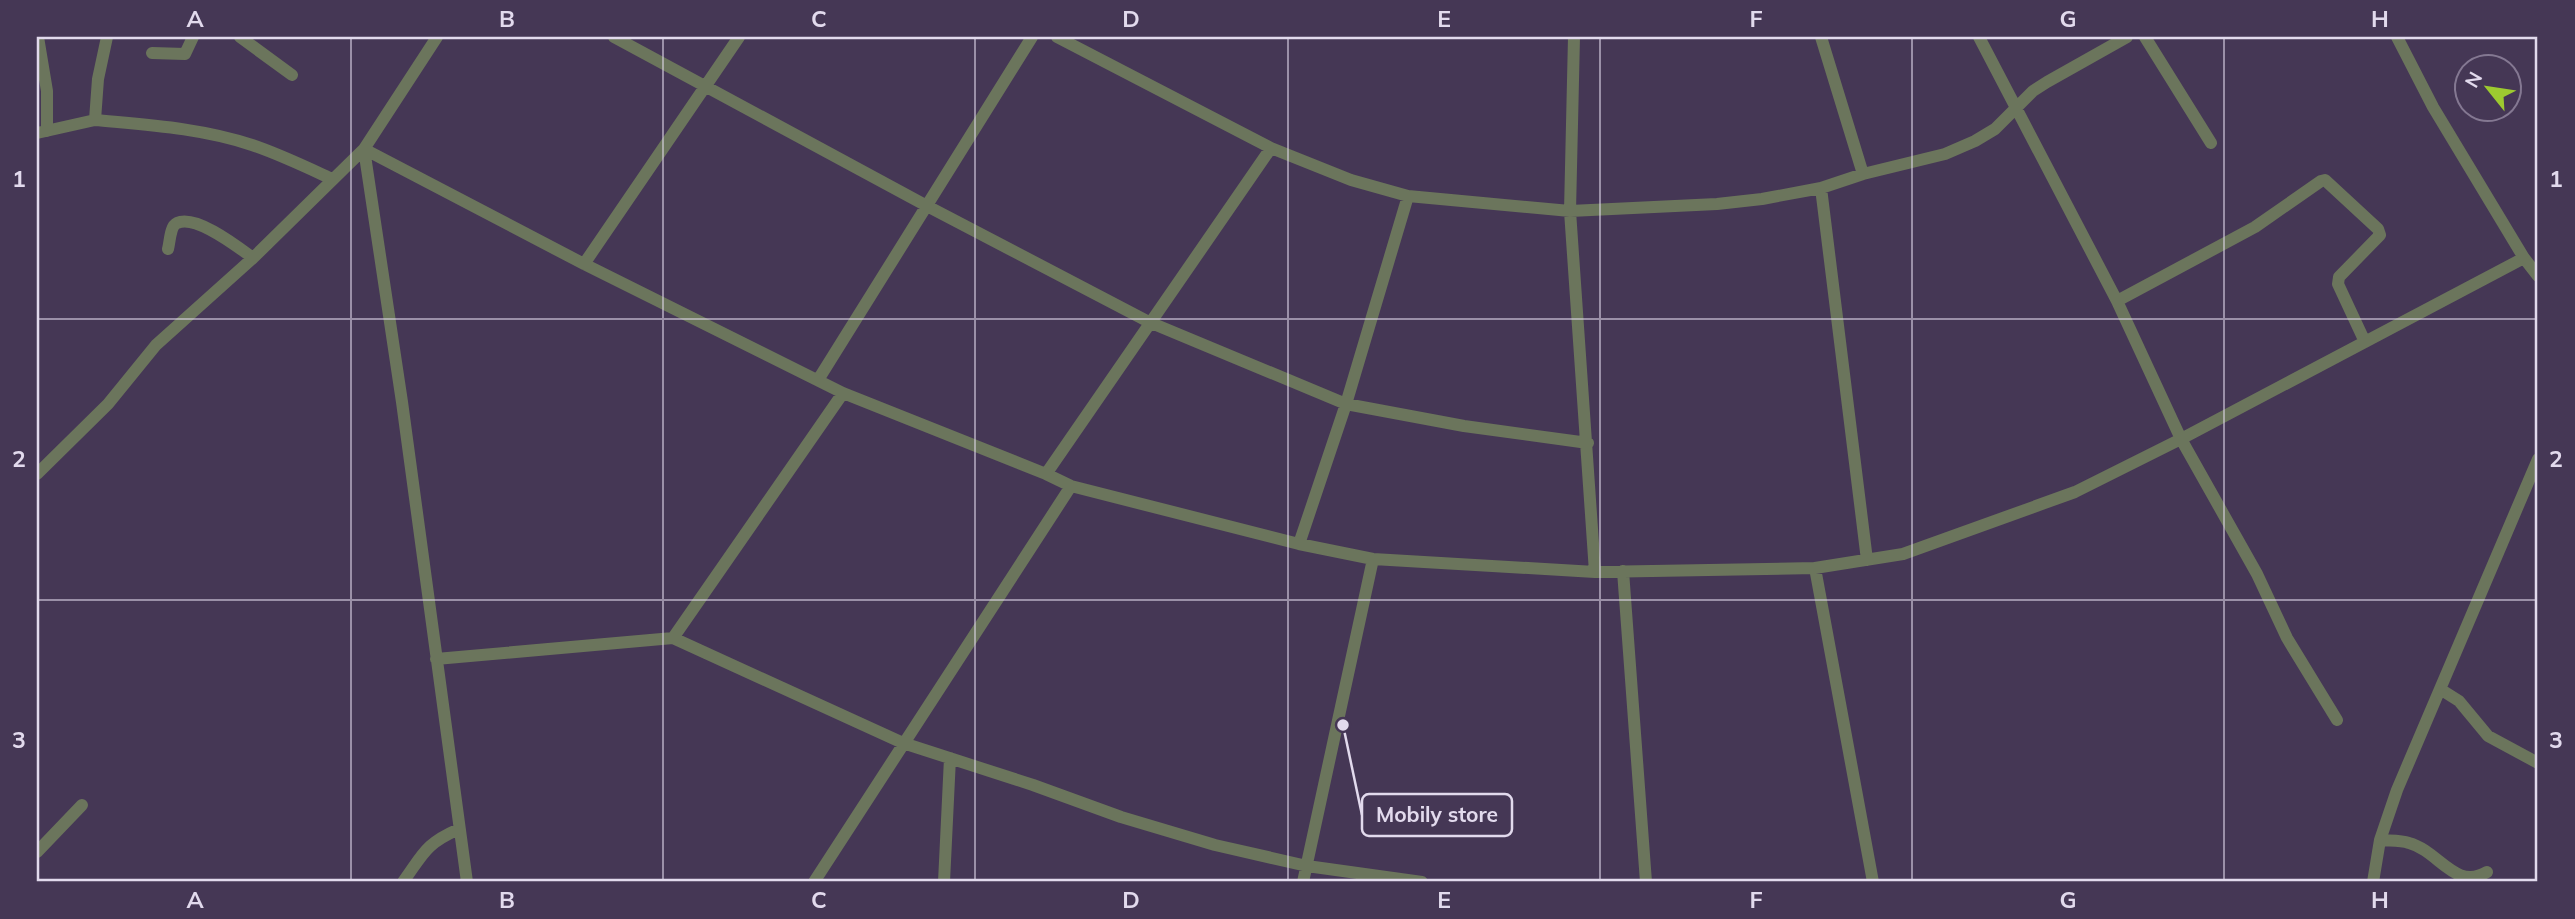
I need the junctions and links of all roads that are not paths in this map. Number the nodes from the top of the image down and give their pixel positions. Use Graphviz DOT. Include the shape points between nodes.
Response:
graph roads {
  1 [pos="38,37"];
  2 [pos="107,37"];
  3 [pos="193,37"];
  4 [pos="240,37"];
  5 [pos="437,37"];
  6 [pos="614,37"];
  7 [pos="739,37"];
  8 [pos="1032,37"];
  9 [pos="1057,37"];
  10 [pos="1573,37"];
  11 [pos="1821,37"];
  12 [pos="1979,37"];
  13 [pos="2127,37"];
  14 [pos="2145,37"];
  15 [pos="2397,37"];
  16 [pos="152,53"];
  17 [pos="292,75"];
  18 [pos="705,85"];
  19 [pos="2018,108"];
  20 [pos="95,120"];
  21 [pos="42,132"];
  22 [pos="2211,143"];
  23 [pos="1271,148"];
  24 [pos="364,149"];
  25 [pos="1863,174"];
  26 [pos="332,179"];
  27 [pos="1821,188"];
  28 [pos="1408,196"];
  29 [pos="927,206"];
  30 [pos="1570,211"];
  31 [pos="168,249"];
  32 [pos="253,258"];
  33 [pos="2524,258"];
  34 [pos="584,264"];
  35 [pos="2538,276"];
  36 [pos="2117,300"];
  37 [pos="1149,322"];
  38 [pos="2365,342"];
  39 [pos="818,380"];
  40 [pos="843,393"];
  41 [pos="1346,404"];
  42 [pos="2181,439"];
  43 [pos="1588,443"];
  44 [pos="2538,459"];
  45 [pos="37,474"];
  46 [pos="1046,474"];
  47 [pos="1071,486"];
  48 [pos="1299,544"];
  49 [pos="1373,559"];
  50 [pos="1867,560"];
  51 [pos="1815,568"];
  52 [pos="1623,570"];
  53 [pos="1595,572"];
  54 [pos="673,638"];
  55 [pos="436,659"];
  56 [pos="2440,689"];
  57 [pos="2337,720"];
  58 [pos="903,743"];
  59 [pos="950,758"];
  60 [pos="2538,763"];
  61 [pos="82,805"];
  62 [pos="459,829"];
  63 [pos="2381,840"];
  64 [pos="37,852"];
  65 [pos="1307,866"];
  66 [pos="2487,872"];
  67 [pos="403,882"];
  68 [pos="467,882"];
  69 [pos="814,882"];
  70 [pos="944,882"];
  71 [pos="1303,882"];
  72 [pos="1422,882"];
  73 [pos="1646,882"];
  74 [pos="1873,882"];
  75 [pos="2373,882"];
  1 -- 21 [label="street" via="47,91"];
  2 -- 20 [label="street"];
  3 -- 16 [label="street" via="185,54"];
  4 -- 17 [label="street"];
  5 -- 24 [label="street"];
  6 -- 18 [label="street"];
  7 -- 18 [label="street"];
  8 -- 29 [label="street"];
  9 -- 23 [label="street"];
  10 -- 30 [label="street"];
  11 -- 25 [label="street"];
  12 -- 19 [label="street"];
  13 -- 19 [label="street" via="2047,82"];
  14 -- 22 [label="street"];
  15 -- 33 [label="street" via="2433,107"];
  18 -- 29 [label="street"];
  18 -- 34 [label="street"];
  19 -- 25 [label="street" via="1995,129 1945,154"];
  19 -- 36 [label="street"];
  20 -- 21 [label="street"];
  20 -- 26 [label="street" via="178,127 223,137 262,148"];
  23 -- 28 [label="street" via="1351,180"];
  23 -- 37 [label="street"];
  24 -- 26 [label="street"];
  24 -- 34 [label="street"];
  24 -- 55 [label="street"];
  25 -- 27 [label="street"];
  26 -- 32 [label="street"];
  27 -- 30 [label="street" via="1717,204"];
  27 -- 50 [label="street"];
  28 -- 30 [label="street"];
  28 -- 41 [label="street"];
  29 -- 37 [label="street"];
  29 -- 39 [label="street"];
  30 -- 43 [label="street"];
  31 -- 32 [label="street" via="173,226 184,222 219,233"];
  32 -- 45 [label="street" via="156,345 107,404"];
  33 -- 35 [label="street"];
  33 -- 38 [label="street"];
  34 -- 39 [label="street"];
  36 -- 38 [label="street" via="2255,227 2325,180 2380,235 2339,277 2338,284"];
  36 -- 42 [label="street"];
  37 -- 41 [label="street"];
  37 -- 46 [label="street"];
  38 -- 42 [label="street"];
  39 -- 40 [label="street"];
  40 -- 46 [label="street"];
  40 -- 54 [label="street"];
  41 -- 43 [label="street"];
  41 -- 48 [label="street"];
  42 -- 50 [label="street" via="2075,492 1903,554"];
  42 -- 57 [label="street" via="2257,574 2287,638"];
  43 -- 53 [label="street"];
  44 -- 56 [label="street"];
  46 -- 47 [label="street"];
  47 -- 48 [label="street"];
  47 -- 58 [label="street"];
  48 -- 49 [label="street"];
  49 -- 53 [label="street"];
  49 -- 65 [label="street"];
  50 -- 51 [label="street"];
  51 -- 52 [label="street"];
  51 -- 74 [label="street"];
  52 -- 53 [label="street"];
  52 -- 73 [label="street"];
  54 -- 55 [label="street"];
  54 -- 58 [label="street"];
  55 -- 62 [label="street"];
  56 -- 60 [label="street" via="2459,701 2488,736"];
  56 -- 63 [label="street"];
  58 -- 59 [label="street"];
  58 -- 69 [label="street"];
  59 -- 65 [label="street" via="1203,842"];
  59 -- 70 [label="street"];
  61 -- 64 [label="street"];
  62 -- 67 [label="street" via="428,846"];
  62 -- 68 [label="street"];
  63 -- 66 [label="street" via="2409,843 2462,878 2477,878"];
  63 -- 75 [label="street"];
  65 -- 71 [label="street"];
  65 -- 72 [label="street"];
}
